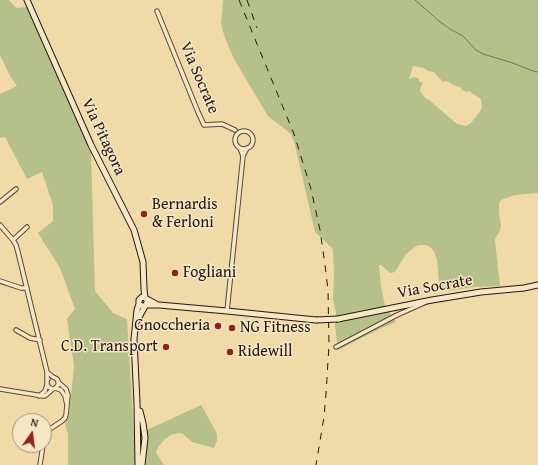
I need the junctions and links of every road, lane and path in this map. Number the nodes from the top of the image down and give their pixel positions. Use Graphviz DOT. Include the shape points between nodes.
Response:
graph roads {
  1 [pos="27,0"];
  2 [pos="157,11"];
  3 [pos="235,130"];
  4 [pos="242,131"];
  5 [pos="235,137"];
  6 [pos="240,148"];
  7 [pos="247,148"];
  8 [pos="243,156"];
  9 [pos="16,189"];
  10 [pos="0,202"];
  11 [pos="0,225"];
  12 [pos="27,227"];
  13 [pos="13,240"];
  14 [pos="0,281"];
  15 [pos="538,285"];
  16 [pos="27,288"];
  17 [pos="432,300"];
  18 [pos="145,301"];
  19 [pos="227,311"];
  20 [pos="136,325"];
  21 [pos="16,330"];
  22 [pos="40,340"];
  23 [pos="336,347"];
  24 [pos="47,372"];
  25 [pos="52,377"];
  26 [pos="58,382"];
  27 [pos="47,383"];
  28 [pos="54,388"];
  29 [pos="0,389"];
  30 [pos="39,396"];
  31 [pos="137,403"];
  32 [pos="67,406"];
  33 [pos="52,427"];
  34 [pos="138,435"];
  35 [pos="145,435"];
  36 [pos="138,442"];
  37 [pos="145,443"];
  38 [pos="42,453"];
  39 [pos="40,465"];
  40 [pos="138,465"];
  41 [pos="142,465"];
  1 -- 18 [label="street, Via Pitagora" via="91,145 134,230 144,262"];
  2 -- 3 [label="street, Via Socrate" via="204,125 222,124"];
  3 -- 4 [label="street"];
  3 -- 5 [label="street"];
  4 -- 5 [label="street"];
  4 -- 7 [label="street" via="247,131 252,136 253,141"];
  5 -- 6 [label="street"];
  6 -- 7 [label="street"];
  6 -- 8 [label="street"];
  7 -- 8 [label="street"];
  8 -- 19 [label="street"];
  9 -- 10 [label="street"];
  11 -- 13 [label="street"];
  12 -- 13 [label="street"];
  13 -- 16 [label="street"];
  14 -- 16 [label="street"];
  15 -- 17 [label="street, Via Socrate"];
  16 -- 22 [label="street"];
  17 -- 19 [label="street, Via Socrate, bridge" via="338,319 316,320"];
  17 -- 23 [label="street"];
  18 -- 19 [label="street" via="159,305"];
  18 -- 20 [label="street"];
  18 -- 20 [label="street" via="139,300"];
  20 -- 31 [label="street" via="134,339"];
  21 -- 22 [label="street"];
  22 -- 24 [label="street"];
  24 -- 25 [label="street"];
  24 -- 27 [label="street"];
  25 -- 26 [label="street"];
  25 -- 27 [label="street"];
  26 -- 28 [label="street"];
  26 -- 32 [label="street" via="66,389"];
  27 -- 28 [label="street" via="50,388"];
  27 -- 30 [label="street" via="45,391"];
  28 -- 30 [label="street" via="45,396"];
  28 -- 32 [label="street" via="61,390"];
  29 -- 30 [label="street"];
  31 -- 34 [label="street"];
  31 -- 35 [label="street"];
  32 -- 33 [label="street" via="65,418"];
  34 -- 35 [label="street"];
  34 -- 36 [label="street"];
  35 -- 37 [label="street"];
  36 -- 37 [label="street"];
  36 -- 40 [label="street"];
  37 -- 41 [label="street"];
  38 -- 39 [label="street"];
}
